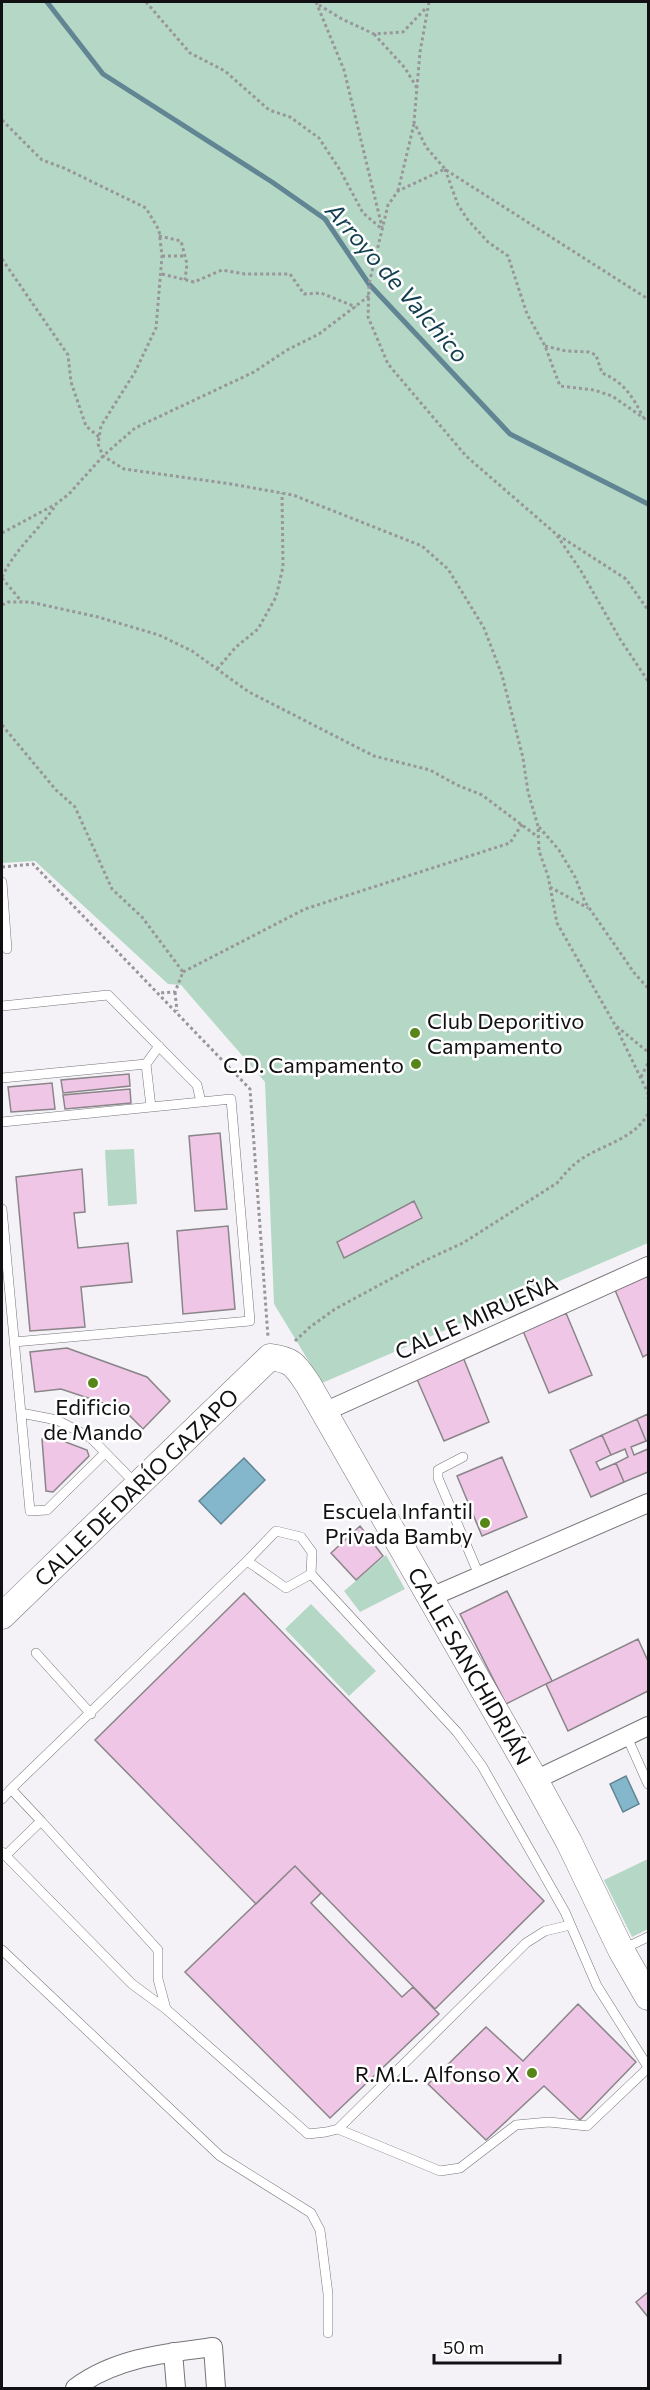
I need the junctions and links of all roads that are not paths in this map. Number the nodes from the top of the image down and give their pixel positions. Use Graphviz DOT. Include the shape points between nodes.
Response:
graph roads {
  1 [pos="2,882"];
  2 [pos="7,949"];
  3 [pos="2,1006"];
  4 [pos="159,1046"];
  5 [pos="146,1064"];
  6 [pos="2,1078"];
  7 [pos="201,1102"];
  8 [pos="151,1107"];
  9 [pos="2,1122"];
  10 [pos="2,1209"];
  11 [pos="648,1266"];
  12 [pos="14,1342"];
  13 [pos="270,1357"];
  14 [pos="324,1412"];
  15 [pos="21,1413"];
  16 [pos="105,1453"];
  17 [pos="463,1457"];
  18 [pos="137,1485"];
  19 [pos="648,1503"];
  20 [pos="247,1561"];
  21 [pos="310,1574"];
  22 [pos="479,1575"];
  23 [pos="431,1597"];
  24 [pos="2,1616"];
  25 [pos="36,1653"];
  26 [pos="91,1714"];
  27 [pos="648,1726"];
  28 [pos="627,1737"];
  29 [pos="535,1780"];
  30 [pos="648,1784"];
  31 [pos="12,1789"];
  32 [pos="2,1798"];
  33 [pos="41,1821"];
  34 [pos="3,1854"];
  35 [pos="570,1925"];
  36 [pos="648,1937"];
  37 [pos="2,1950"];
  38 [pos="621,1950"];
  39 [pos="648,1997"];
  40 [pos="166,2009"];
  41 [pos="648,2068"];
  42 [pos="338,2129"];
  43 [pos="328,2332"];
  44 [pos="173,2352"];
  45 [pos="75,2388"];
  46 [pos="176,2388"];
  47 [pos="216,2388"];
  1 -- 2 [label="lane"];
  3 -- 4 [label="lane" via="108,995"];
  4 -- 5 [label="lane"];
  4 -- 7 [label="lane" via="197,1085"];
  5 -- 6 [label="lane"];
  5 -- 8 [label="lane"];
  7 -- 8 [label="lane"];
  7 -- 12 [label="lane" via="231,1099 250,1322"];
  8 -- 9 [label="lane"];
  10 -- 12 [label="lane"];
  11 -- 14 [label="street, CALLE MIRUEÑA"];
  12 -- 15 [label="lane"];
  13 -- 14 [label="street, CALLE SANCHIDRIÁN" via="286,1359 296,1366"];
  13 -- 18 [label="street, CALLE DE DARÍO GAZAPO"];
  14 -- 23 [label="street, CALLE SANCHIDRIÁN"];
  15 -- 16 [label="lane" via="57,1420 91,1438"];
  15 -- 16 [label="lane" via="30,1511 47,1510"];
  16 -- 18 [label="lane"];
  17 -- 22 [label="lane" via="438,1470 438,1478"];
  18 -- 24 [label="street, CALLE DE DARÍO GAZAPO"];
  19 -- 22 [label="street"];
  20 -- 21 [label="lane" via="286,1588"];
  20 -- 21 [label="lane" via="276,1531 301,1536 312,1552"];
  20 -- 26 [label="lane"];
  21 -- 35 [label="lane" via="457,1732 482,1766"];
  22 -- 23 [label="street"];
  23 -- 29 [label="street, CALLE SANCHIDRIÁN"];
  25 -- 26 [label="lane"];
  26 -- 31 [label="lane"];
  27 -- 28 [label="street"];
  28 -- 29 [label="street"];
  28 -- 30 [label="lane"];
  29 -- 38 [label="street, CALLE SANCHIDRIÁN"];
  31 -- 32 [label="lane"];
  31 -- 33 [label="lane"];
  33 -- 34 [label="lane"];
  33 -- 40 [label="lane" via="158,1950 158,1979"];
  34 -- 40 [label="lane" via="132,1984"];
  35 -- 41 [label="lane" via="597,1986"];
  35 -- 42 [label="lane" via="545,1931 526,1943"];
  36 -- 38 [label="lane"];
  37 -- 43 [label="lane" via="220,2156 311,2213 320,2230"];
  38 -- 39 [label="street, CALLE SANCHIDRIÁN"];
  40 -- 42 [label="lane" via="308,2134"];
  41 -- 42 [label="lane" via="587,2126 549,2122 516,2125 460,2168 440,2171"];
  44 -- 45 [label="street" via="132,2360"];
  44 -- 46 [label="street"];
  44 -- 47 [label="street" via="213,2347"];
}
